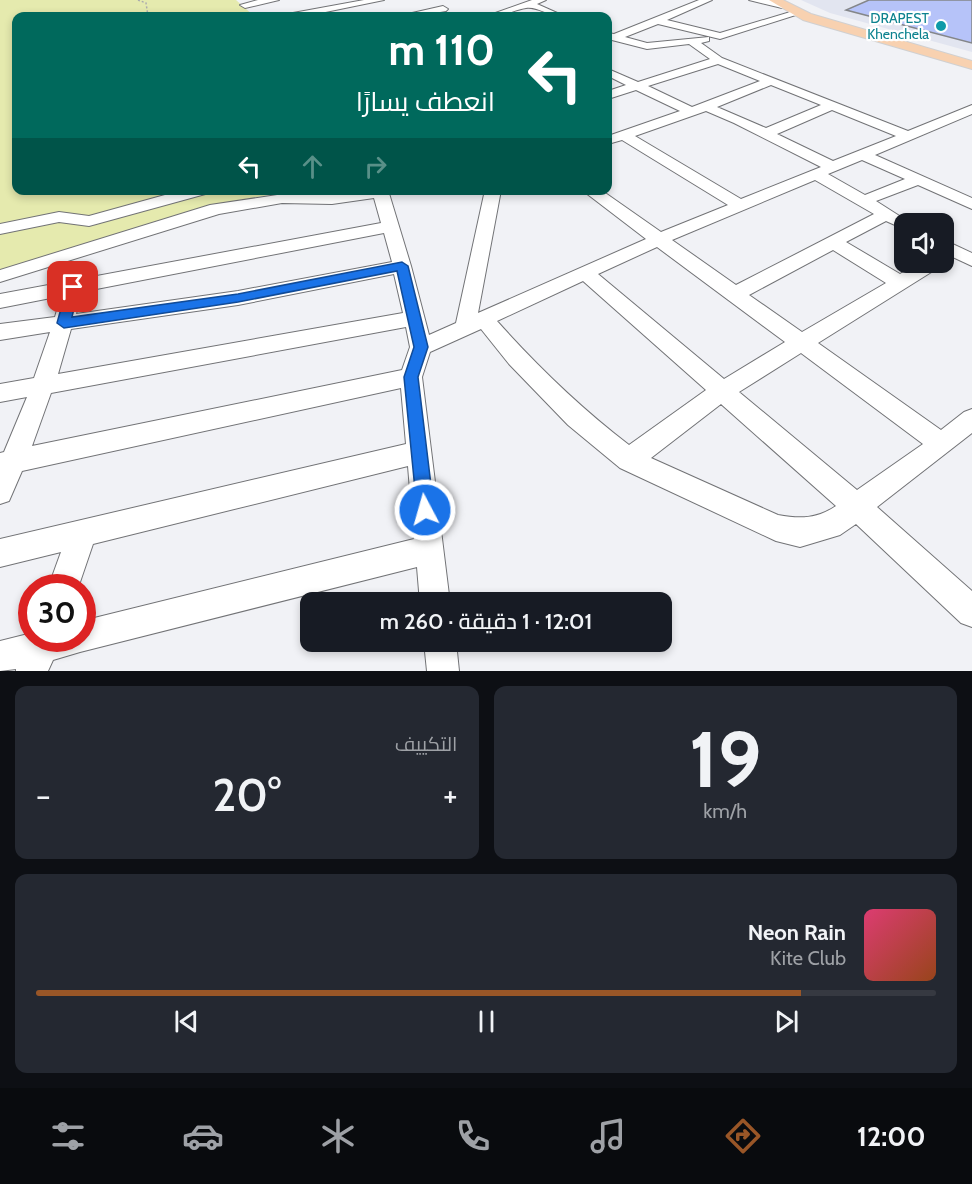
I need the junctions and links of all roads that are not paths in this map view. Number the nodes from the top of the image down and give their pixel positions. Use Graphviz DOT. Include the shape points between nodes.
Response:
graph roads {
  1 [pos="274,0"];
  2 [pos="379,0"];
  3 [pos="426,0"];
  4 [pos="540,0"];
  5 [pos="707,0"];
  6 [pos="754,0"];
  7 [pos="243,3"];
  8 [pos="363,3"];
  9 [pos="779,3"];
  10 [pos="528,4"];
  11 [pos="373,10"];
  12 [pos="332,12"];
  13 [pos="424,12"];
  14 [pos="504,12"];
  15 [pos="549,12"];
  16 [pos="797,13"];
  17 [pos="655,20"];
  18 [pos="622,26"];
  19 [pos="633,29"];
  20 [pos="612,36"];
  21 [pos="720,36"];
  22 [pos="612,38"];
  23 [pos="692,41"];
  24 [pos="718,60"];
  25 [pos="972,63"];
  26 [pos="612,74"];
  27 [pos="771,81"];
  28 [pos="637,86"];
  29 [pos="612,94"];
  30 [pos="832,105"];
  31 [pos="707,107"];
  32 [pos="972,109"];
  33 [pos="691,112"];
  34 [pos="767,133"];
  35 [pos="624,135"];
  36 [pos="907,135"];
  37 [pos="612,139"];
  38 [pos="861,154"];
  39 [pos="823,170"];
  40 [pos="917,180"];
  41 [pos="184,195"];
  42 [pos="299,195"];
  43 [pos="310,195"];
  44 [pos="356,195"];
  45 [pos="381,195"];
  46 [pos="491,195"];
  47 [pos="597,195"];
  48 [pos="863,201"];
  49 [pos="972,204"];
  50 [pos="741,206"];
  51 [pos="886,213"];
  52 [pos="894,218"];
  53 [pos="390,227"];
  54 [pos="0,229"];
  55 [pos="658,241"];
  56 [pos="833,242"];
  57 [pos="954,254"];
  58 [pos="972,260"];
  59 [pos="402,266"];
  60 [pos="585,273"];
  61 [pos="916,273"];
  62 [pos="0,276"];
  63 [pos="900,283"];
  64 [pos="73,287"];
  65 [pos="733,295"];
  66 [pos="0,301"];
  67 [pos="415,318"];
  68 [pos="64,323"];
  69 [pos="474,323"];
  70 [pos="0,332"];
  71 [pos="800,343"];
  72 [pos="421,347"];
  73 [pos="411,377"];
  74 [pos="43,385"];
  75 [pos="722,391"];
  76 [pos="0,393"];
  77 [pos="972,419"];
  78 [pos="942,444"];
  79 [pos="419,452"];
  80 [pos="629,460"];
  81 [pos="7,462"];
  82 [pos="0,492"];
  83 [pos="856,506"];
  84 [pos="82,534"];
  85 [pos="430,549"];
  86 [pos="0,553"];
  87 [pos="68,574"];
  88 [pos="434,592"];
  89 [pos="972,612"];
  90 [pos="96,633"];
  91 [pos="40,652"];
  92 [pos="441,652"];
  93 [pos="0,657"];
  94 [pos="442,671"];
  1 -- 7 [label="street"];
  2 -- 8 [label="street"];
  3 -- 13 [label="street" via="445,8"];
  4 -- 10 [label="street"];
  5 -- 17 [label="street"];
  6 -- 9 [label="street"];
  8 -- 11 [label="street"];
  8 -- 12 [label="street"];
  9 -- 16 [label="main road"];
  10 -- 14 [label="street"];
  10 -- 15 [label="street"];
  16 -- 21 [label="street"];
  16 -- 25 [label="main road"];
  17 -- 19 [label="street"];
  17 -- 21 [label="street"];
  18 -- 19 [label="street"];
  19 -- 20 [label="street"];
  21 -- 23 [label="street"];
  22 -- 23 [label="street" via="646,46"];
  23 -- 24 [label="street"];
  24 -- 27 [label="street"];
  24 -- 28 [label="street"];
  26 -- 28 [label="street"];
  27 -- 30 [label="street"];
  27 -- 31 [label="street"];
  28 -- 29 [label="street"];
  28 -- 33 [label="street"];
  30 -- 34 [label="street"];
  30 -- 36 [label="street"];
  31 -- 33 [label="street"];
  31 -- 34 [label="street"];
  32 -- 36 [label="street"];
  33 -- 35 [label="street"];
  34 -- 39 [label="street"];
  35 -- 37 [label="street"];
  35 -- 50 [label="street"];
  36 -- 38 [label="street"];
  38 -- 39 [label="street"];
  38 -- 40 [label="street"];
  39 -- 48 [label="street"];
  39 -- 50 [label="street"];
  40 -- 48 [label="street"];
  40 -- 49 [label="street"];
  41 -- 54 [label="street" via="89,220 59,217"];
  42 -- 62 [label="street" via="216,209"];
  43 -- 44 [label="street" via="332,199"];
  45 -- 53 [label="street"];
  46 -- 69 [label="street"];
  47 -- 55 [label="street"];
  48 -- 51 [label="street"];
  50 -- 55 [label="street"];
  51 -- 52 [label="street"];
  51 -- 56 [label="street"];
  53 -- 59 [label="street"];
  53 -- 64 [label="street"];
  55 -- 60 [label="street"];
  55 -- 65 [label="street"];
  56 -- 63 [label="street"];
  56 -- 65 [label="street"];
  57 -- 58 [label="street"];
  59 -- 67 [label="street"];
  59 -- 68 [label="street" via="238,298"];
  60 -- 69 [label="street"];
  60 -- 75 [label="street"];
  61 -- 63 [label="street"];
  63 -- 71 [label="street"];
  64 -- 66 [label="street"];
  64 -- 68 [label="street"];
  65 -- 71 [label="street"];
  67 -- 72 [label="street"];
  67 -- 74 [label="street"];
  68 -- 70 [label="street"];
  68 -- 74 [label="street"];
  69 -- 72 [label="street"];
  69 -- 80 [label="street" via="517,358 576,418"];
  71 -- 75 [label="street"];
  71 -- 78 [label="street"];
  72 -- 73 [label="street"];
  73 -- 79 [label="street"];
  73 -- 81 [label="street"];
  74 -- 76 [label="street"];
  74 -- 81 [label="street"];
  75 -- 80 [label="street"];
  75 -- 83 [label="street"];
  77 -- 78 [label="street"];
  78 -- 83 [label="street"];
  79 -- 84 [label="street"];
  79 -- 85 [label="street"];
  80 -- 83 [label="street" via="784,530 800,532 830,526"];
  81 -- 82 [label="street"];
  83 -- 89 [label="street"];
  84 -- 86 [label="street"];
  84 -- 87 [label="street"];
  85 -- 88 [label="street"];
  85 -- 90 [label="street"];
  91 -- 93 [label="street"];
  92 -- 94 [label="street"];
}
